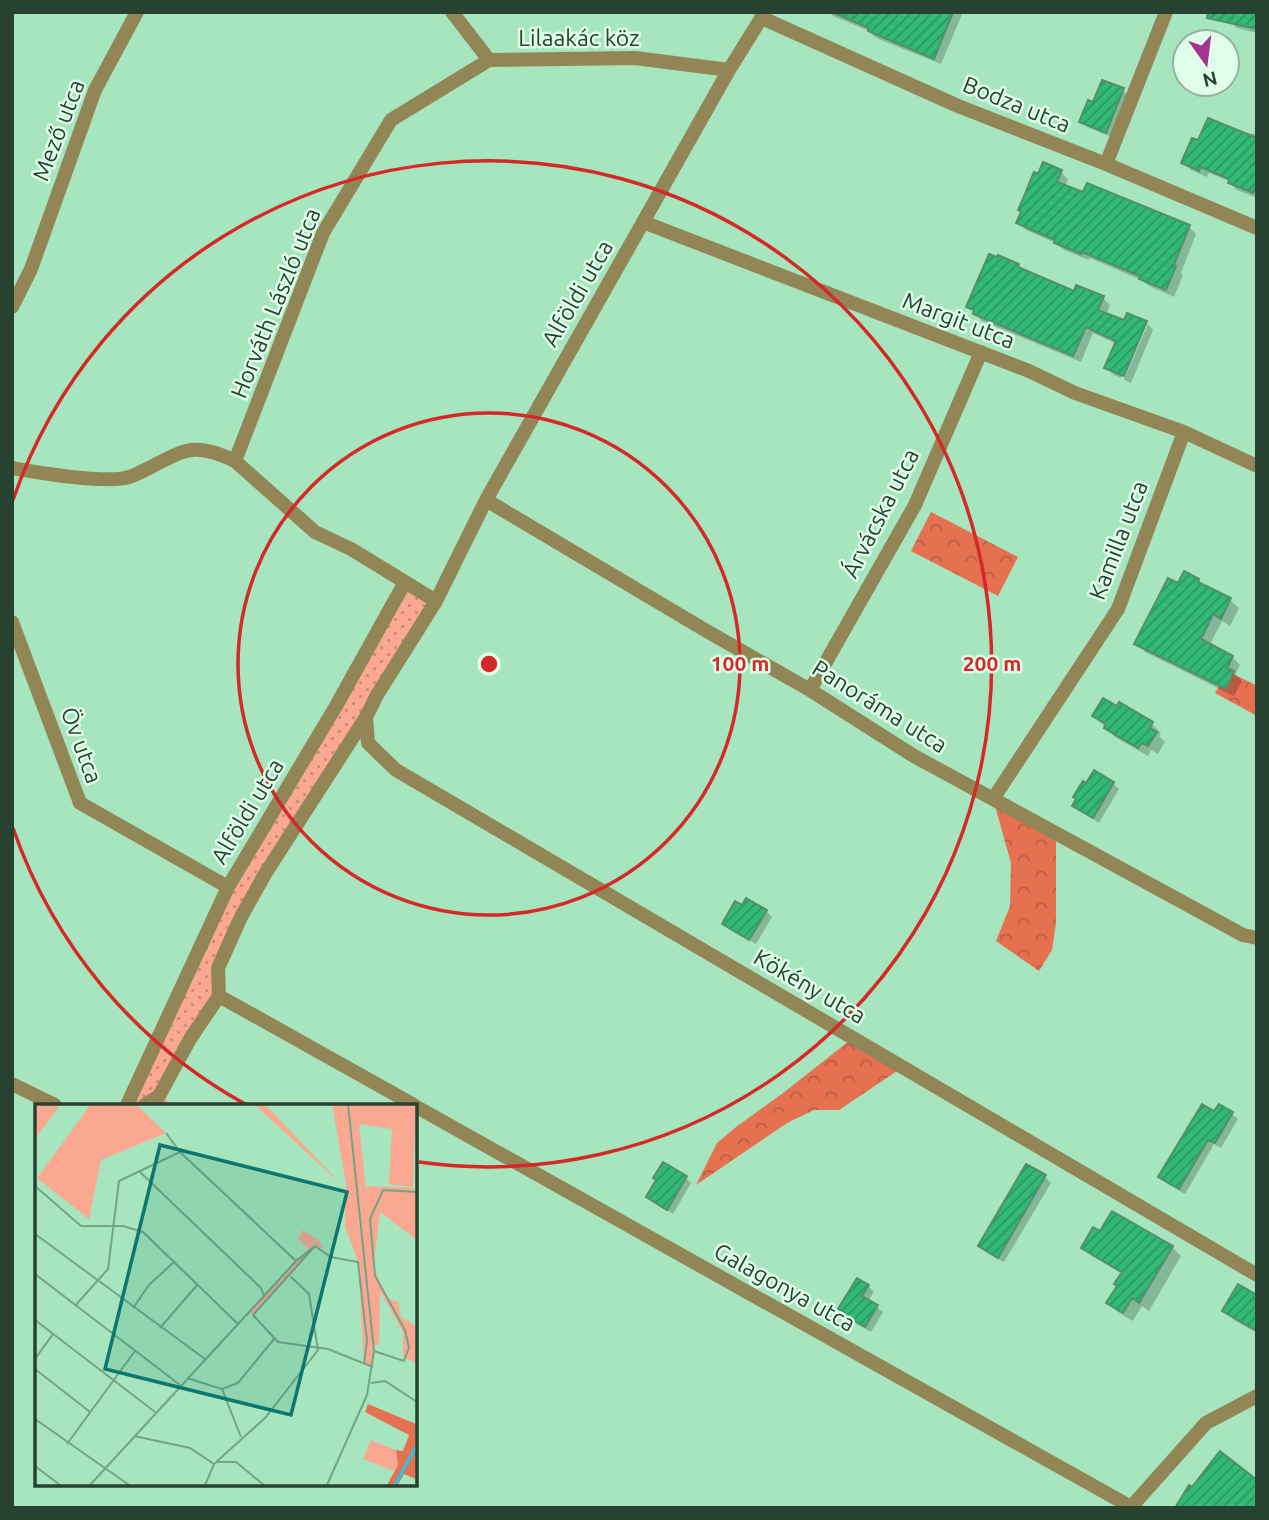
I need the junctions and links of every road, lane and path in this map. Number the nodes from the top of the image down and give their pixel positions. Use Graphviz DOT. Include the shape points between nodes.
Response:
graph roads {
  1 [pos="137,12"];
  2 [pos="452,12"];
  3 [pos="1166,12"];
  4 [pos="764,15"];
  5 [pos="489,60"];
  6 [pos="729,70"];
  7 [pos="1106,164"];
  8 [pos="643,222"];
  9 [pos="1257,228"];
  10 [pos="12,307"];
  11 [pos="981,352"];
  12 [pos="1184,432"];
  13 [pos="235,461"];
  14 [pos="1257,466"];
  15 [pos="12,468"];
  16 [pos="486,500"];
  17 [pos="405,582"];
  18 [pos="436,601"];
  19 [pos="12,622"];
  20 [pos="810,690"];
  21 [pos="366,717"];
  22 [pos="993,799"];
  23 [pos="228,887"];
  24 [pos="1257,938"];
  25 [pos="219,996"];
  26 [pos="12,1084"];
  27 [pos="53,1104"];
  28 [pos="127,1104"];
  29 [pos="147,1104"];
  30 [pos="412,1104"];
  31 [pos="416,1106"];
  32 [pos="1257,1275"];
  33 [pos="1257,1396"];
  34 [pos="1133,1507"];
  1 -- 10 [label="street, Mező utca" via="95,90 31,269"];
  2 -- 5 [label="street, Lilaakác köz"];
  3 -- 7 [label="street"];
  4 -- 6 [label="street, Alföldi utca"];
  4 -- 7 [label="street, Bodza utca" via="958,106"];
  5 -- 6 [label="street, Lilaakác köz" via="635,58"];
  5 -- 13 [label="street, Horváth László utca" via="391,120 323,233"];
  6 -- 8 [label="street, Alföldi utca"];
  7 -- 9 [label="street, Bodza utca"];
  8 -- 11 [label="street, Margit utca"];
  8 -- 16 [label="street, Alföldi utca"];
  11 -- 12 [label="street, Margit utca" via="1075,393"];
  11 -- 20 [label="street, Árvácska utca" via="915,505"];
  12 -- 14 [label="street, Margit utca"];
  12 -- 22 [label="street, Kamilla utca" via="1118,609"];
  13 -- 15 [label="street" via="220,453 187,449 112,480"];
  13 -- 17 [label="street" via="315,532"];
  16 -- 18 [label="street, Alföldi utca"];
  16 -- 20 [label="street, Panoráma utca"];
  17 -- 18 [label="street"];
  17 -- 23 [label="street, Alföldi utca"];
  18 -- 21 [label="street, Alföldi utca"];
  19 -- 23 [label="street, Öv utca" via="80,803"];
  20 -- 22 [label="street, Panoráma utca"];
  21 -- 25 [label="street, Alföldi utca" via="241,918 218,968"];
  21 -- 32 [label="street, Kökény utca" via="368,743 396,770"];
  22 -- 24 [label="street, Panoráma utca" via="1243,935"];
  23 -- 28 [label="street, Alföldi utca"];
  25 -- 29 [label="street" via="159,1096"];
  25 -- 30 [label="street, Galagonya utca"];
  26 -- 27 [label="street"];
  31 -- 34 [label="street, Galagonya utca"];
  33 -- 34 [label="street" via="1206,1423"];
}
